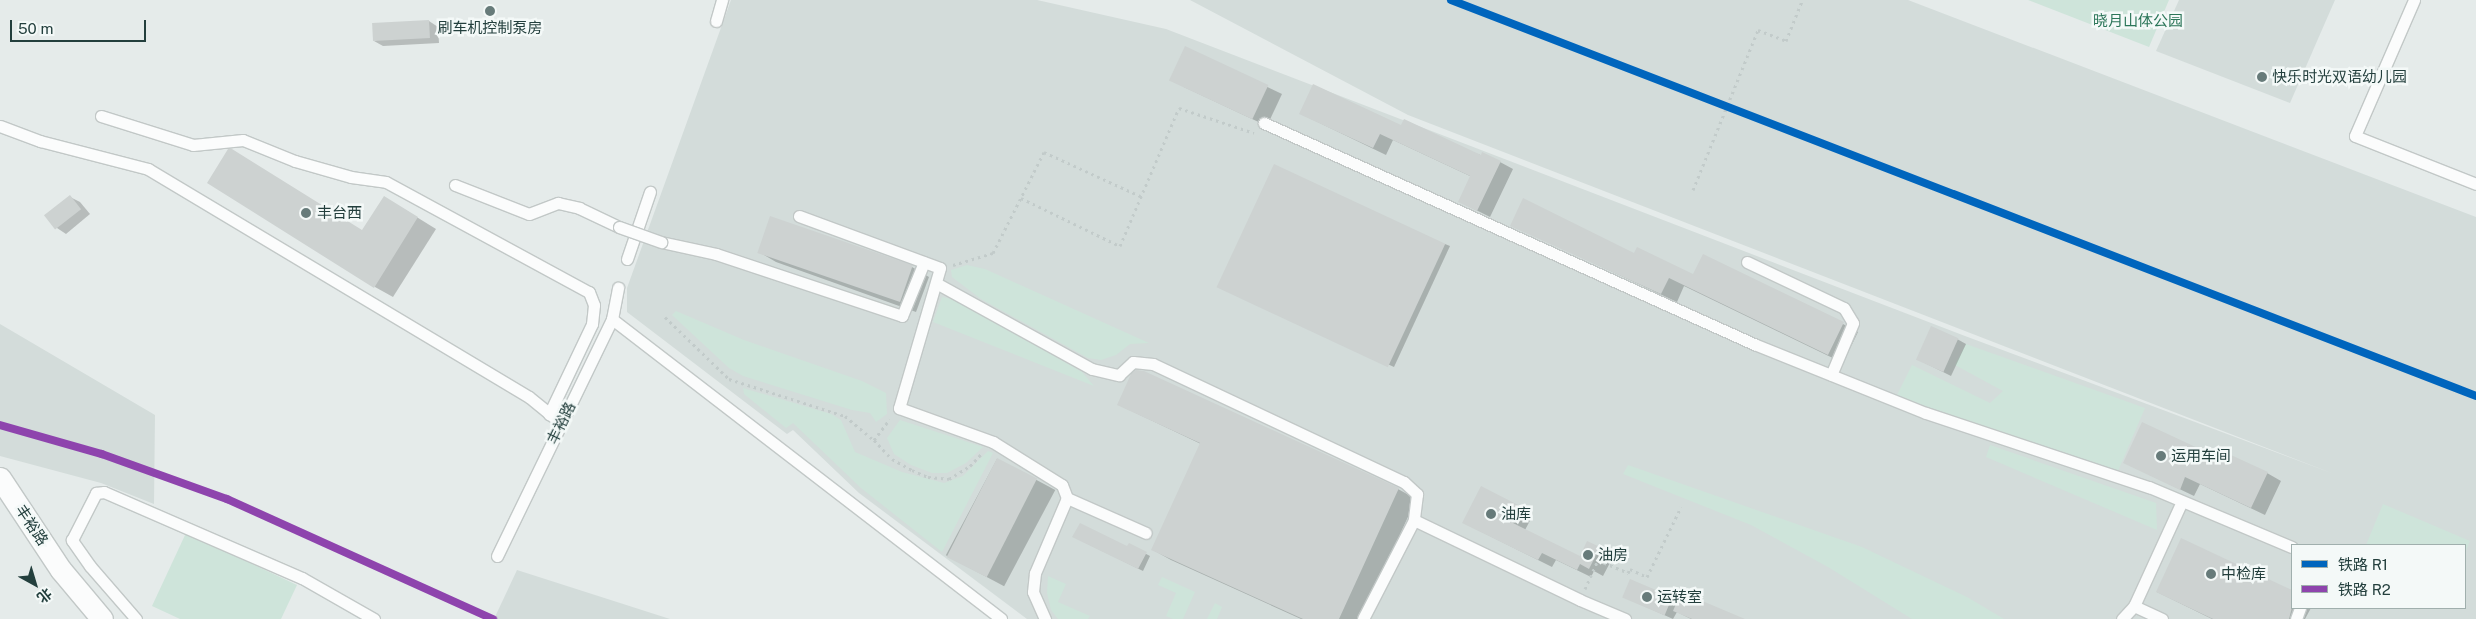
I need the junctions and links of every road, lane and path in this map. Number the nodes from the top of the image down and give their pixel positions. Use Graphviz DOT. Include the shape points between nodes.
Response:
graph roads {
  1 [pos="722,0"];
  2 [pos="2414,0"];
  3 [pos="1802,1"];
  4 [pos="716,20"];
  5 [pos="101,116"];
  6 [pos="1264,123"];
  7 [pos="0,126"];
  8 [pos="1255,134"];
  9 [pos="2476,184"];
  10 [pos="455,185"];
  11 [pos="1694,190"];
  12 [pos="650,192"];
  13 [pos="1140,196"];
  14 [pos="1021,198"];
  15 [pos="799,216"];
  16 [pos="627,259"];
  17 [pos="924,262"];
  18 [pos="1747,262"];
  19 [pos="940,268"];
  20 [pos="936,283"];
  21 [pos="618,288"];
  22 [pos="665,318"];
  23 [pos="612,319"];
  24 [pos="1831,375"];
  25 [pos="899,408"];
  26 [pos="549,414"];
  27 [pos="561,423"];
  28 [pos="874,440"];
  29 [pos="993,442"];
  30 [pos="0,478"];
  31 [pos="1067,498"];
  32 [pos="2182,501"];
  33 [pos="1681,507"];
  34 [pos="1414,520"];
  35 [pos="1146,533"];
  36 [pos="2291,547"];
  37 [pos="497,556"];
  38 [pos="1580,600"];
  39 [pos="2134,606"];
  40 [pos="102,619"];
  41 [pos="136,619"];
  42 [pos="374,619"];
  43 [pos="1001,619"];
  44 [pos="1045,619"];
  45 [pos="1363,619"];
  46 [pos="1625,619"];
  47 [pos="2122,619"];
  48 [pos="2162,619"];
  1 -- 4 [label="lane"];
  2 -- 9 [label="lane" via="2355,136"];
  3 -- 11 [label="path" via="1786,41 1758,30"];
  5 -- 26 [label="lane" via="192,145 243,140 295,161 351,177 386,182 589,292 594,305 592,324"];
  6 -- 24 [label="lane" via="1754,344"];
  7 -- 26 [label="lane" via="40,141 148,169 449,348 529,397"];
  8 -- 13 [label="path" via="1179,108"];
  10 -- 17 [label="lane, bridge" via="529,214 558,203 579,208 660,242 716,254 902,316"];
  12 -- 16 [label="lane"];
  13 -- 14 [label="path" via="1044,152"];
  13 -- 14 [label="path" via="1120,246"];
  14 -- 19 [label="path" via="993,254"];
  15 -- 17 [label="lane"];
  17 -- 19 [label="lane"];
  18 -- 24 [label="lane" via="1844,308 1853,323"];
  19 -- 20 [label="lane"];
  20 -- 25 [label="lane"];
  20 -- 34 [label="lane" via="1092,369 1119,375 1133,362 1153,364 1404,482 1417,494"];
  21 -- 23 [label="lane, 丰裕路"];
  22 -- 28 [label="path" via="729,379 845,416"];
  23 -- 27 [label="lane, 丰裕路"];
  23 -- 43 [label="lane"];
  24 -- 32 [label="lane" via="1926,413 2148,486"];
  25 -- 28 [label="path"];
  25 -- 29 [label="lane"];
  26 -- 27 [label="lane"];
  27 -- 37 [label="lane, 丰裕路"];
  28 -- 29 [label="path" via="892,459 912,470 949,479 970,466"];
  29 -- 31 [label="lane" via="1062,484"];
  30 -- 40 [label="street, 丰裕路" via="61,570"];
  31 -- 35 [label="lane"];
  31 -- 44 [label="lane" via="1035,573 1034,592"];
  32 -- 36 [label="lane"];
  32 -- 39 [label="lane"];
  33 -- 38 [label="path" via="1647,577 1598,560"];
  34 -- 38 [label="lane"];
  34 -- 45 [label="lane"];
  38 -- 46 [label="lane"];
  39 -- 47 [label="lane"];
  39 -- 48 [label="lane"];
  41 -- 42 [label="lane" via="72,540 96,493 104,492 302,578"];
}
